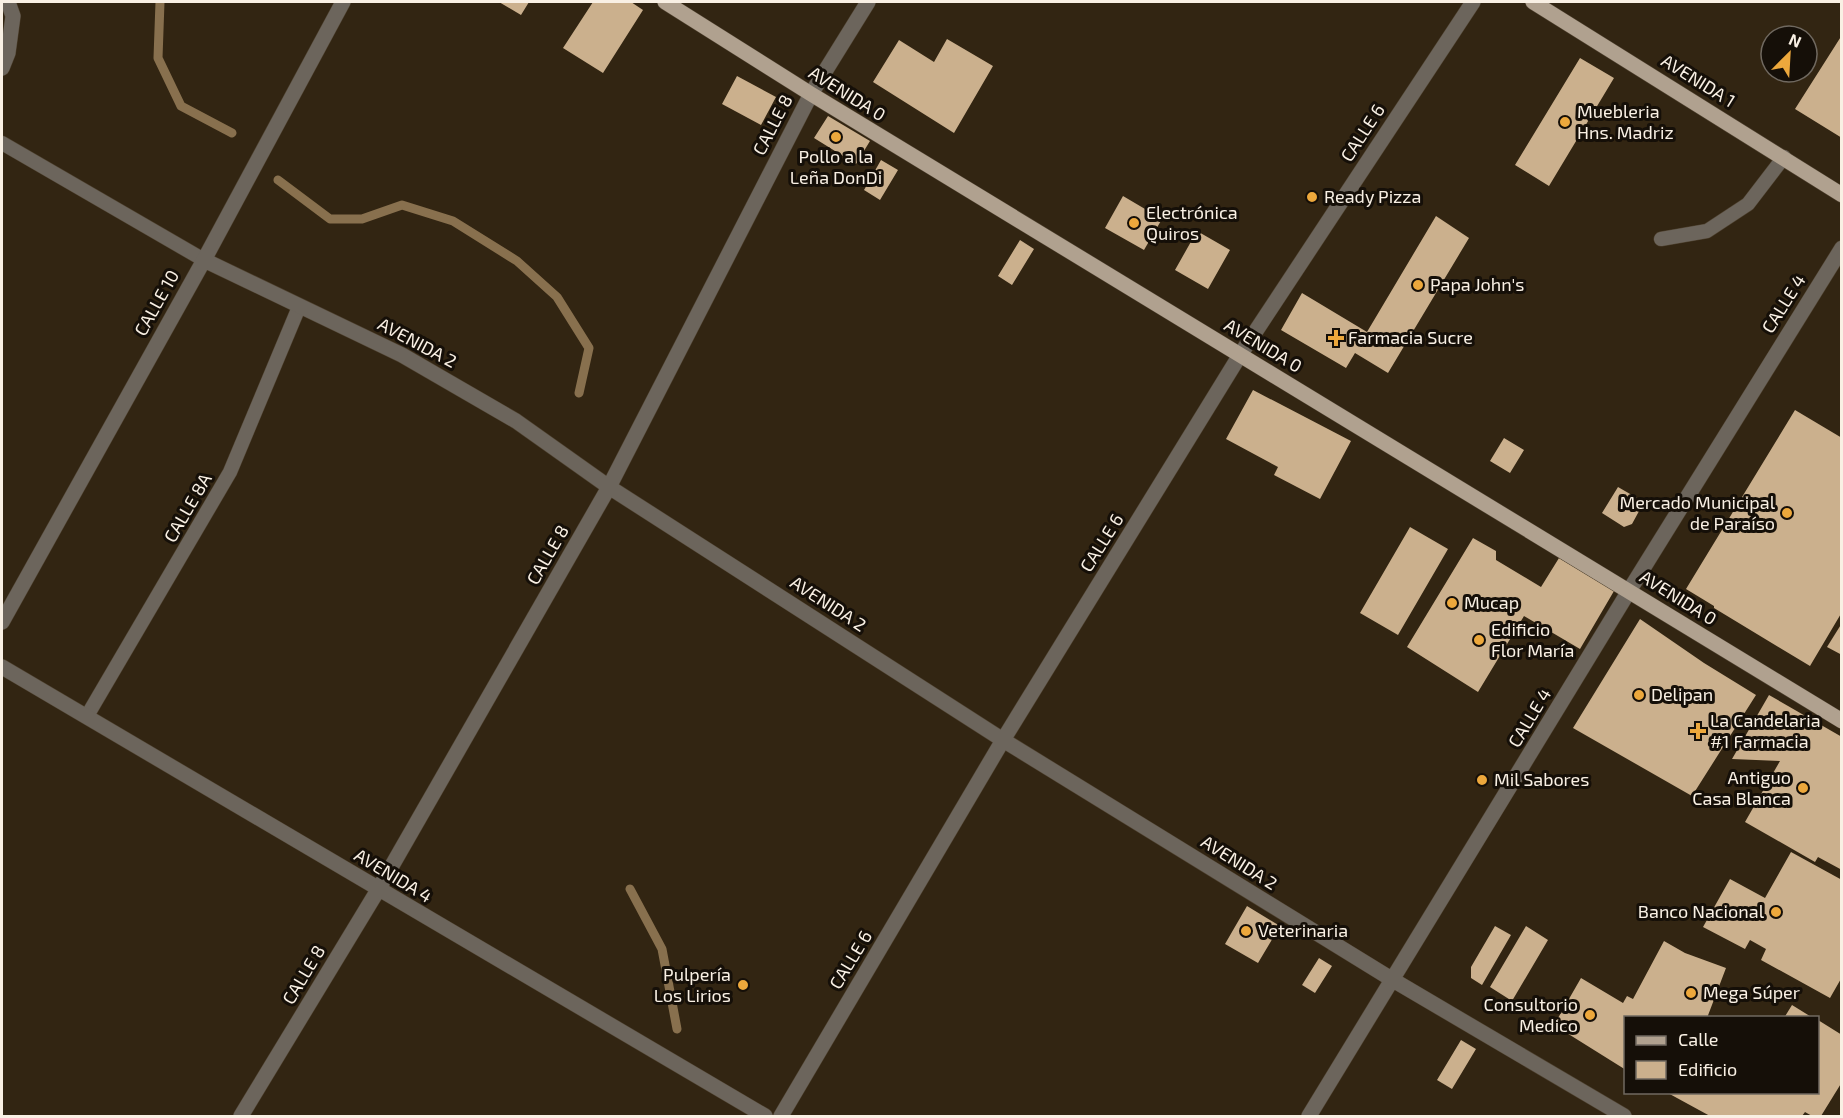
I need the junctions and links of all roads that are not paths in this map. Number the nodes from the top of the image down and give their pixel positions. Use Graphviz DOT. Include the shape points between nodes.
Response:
graph roads {
  1 [pos="8,2"];
  2 [pos="343,2"];
  3 [pos="665,2"];
  4 [pos="868,2"];
  5 [pos="1473,2"];
  6 [pos="1533,2"];
  7 [pos="2,68"];
  8 [pos="811,94"];
  9 [pos="2,143"];
  10 [pos="1784,157"];
  11 [pos="1842,195"];
  12 [pos="1661,239"];
  13 [pos="1842,248"];
  14 [pos="204,260"];
  15 [pos="299,307"];
  16 [pos="1240,355"];
  17 [pos="609,487"];
  18 [pos="1629,591"];
  19 [pos="2,622"];
  20 [pos="2,667"];
  21 [pos="87,716"];
  22 [pos="1842,721"];
  23 [pos="1004,740"];
  24 [pos="378,890"];
  25 [pos="1393,980"];
  26 [pos="241,1116"];
  27 [pos="765,1116"];
  28 [pos="781,1116"];
  29 [pos="1309,1116"];
  30 [pos="1624,1116"];
  1 -- 7 [label="street" via="14,16"];
  2 -- 14 [label="street, CALLE 10"];
  3 -- 8 [label="main road, AVENIDA 0"];
  4 -- 8 [label="street, CALLE 8"];
  5 -- 16 [label="street, CALLE 6"];
  6 -- 10 [label="main road, AVENIDA 1"];
  8 -- 16 [label="main road, AVENIDA 0"];
  8 -- 17 [label="street, CALLE 8"];
  9 -- 14 [label="lane, AVENIDA 2"];
  10 -- 11 [label="main road, AVENIDA 1"];
  10 -- 12 [label="lane" via="1748,204 1707,231"];
  13 -- 18 [label="street, CALLE 4"];
  14 -- 15 [label="street, AVENIDA 2"];
  14 -- 19 [label="street, CALLE 10"];
  15 -- 17 [label="street, AVENIDA 2" via="402,356 516,421"];
  15 -- 21 [label="lane, CALLE 8A" via="230,472"];
  16 -- 18 [label="main road, AVENIDA 0"];
  16 -- 23 [label="street, CALLE 6"];
  17 -- 23 [label="street, AVENIDA 2"];
  17 -- 24 [label="street, CALLE 8"];
  18 -- 22 [label="main road, AVENIDA 0"];
  18 -- 25 [label="street, CALLE 4"];
  20 -- 21 [label="street, AVENIDA 4"];
  21 -- 24 [label="street, AVENIDA 4"];
  23 -- 25 [label="street, AVENIDA 2"];
  23 -- 28 [label="street, CALLE 6"];
  24 -- 26 [label="street, CALLE 8"];
  24 -- 27 [label="street, AVENIDA 4"];
  25 -- 29 [label="street, CALLE 4"];
  25 -- 30 [label="street, AVENIDA 2"];
}
